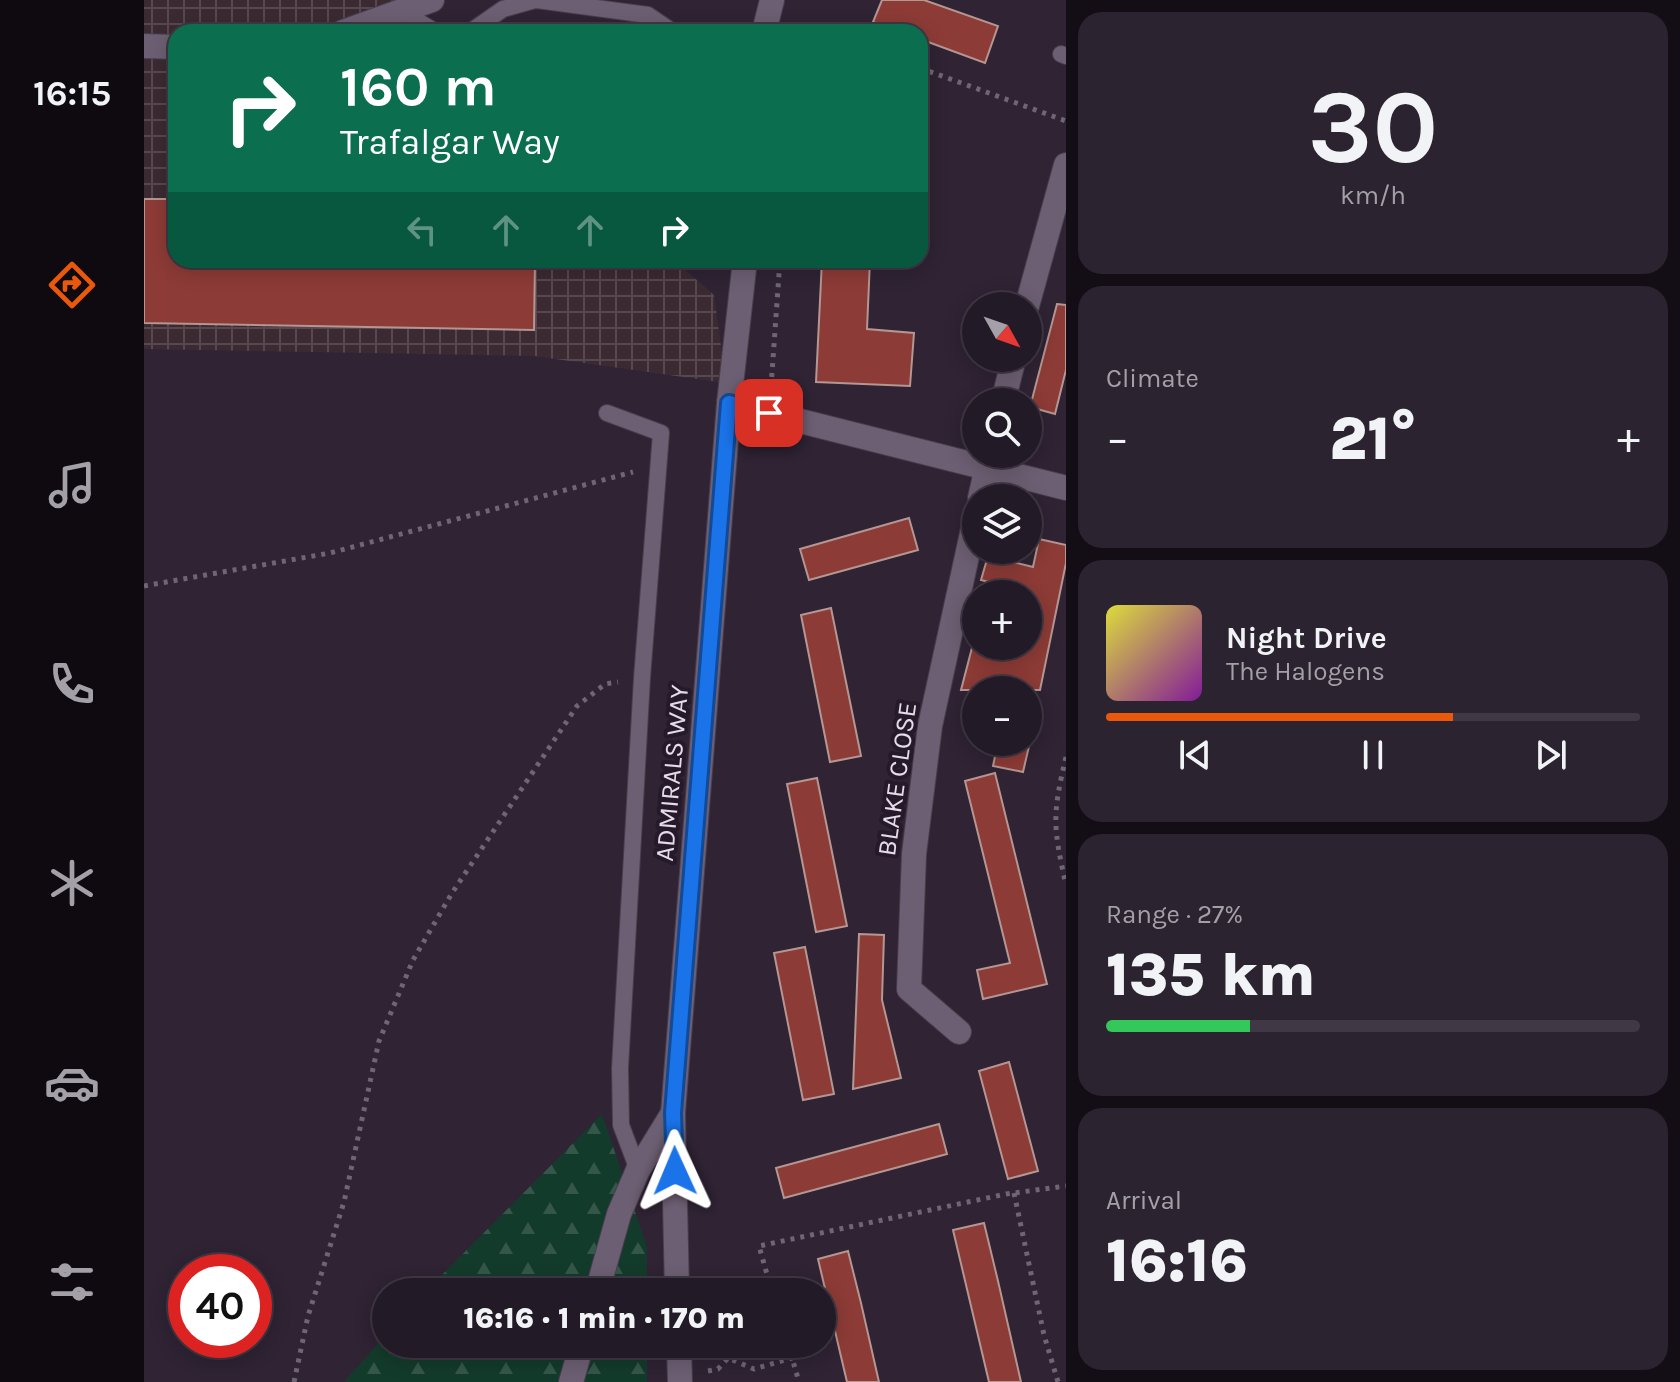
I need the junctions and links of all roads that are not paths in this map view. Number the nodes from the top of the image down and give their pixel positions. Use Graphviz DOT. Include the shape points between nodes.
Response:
graph roads {
  1 [pos="432,0"];
  2 [pos="536,0"];
  3 [pos="772,0"];
  4 [pos="402,12"];
  5 [pos="762,19"];
  6 [pos="367,24"];
  7 [pos="422,24"];
  8 [pos="481,24"];
  9 [pos="661,24"];
  10 [pos="144,46"];
  11 [pos="168,47"];
  12 [pos="1066,165"];
  13 [pos="744,268"];
  14 [pos="1031,292"];
  15 [pos="729,403"];
  16 [pos="607,413"];
  17 [pos="962,454"];
  18 [pos="1010,468"];
  19 [pos="1066,488"];
  20 [pos="965,564"];
  21 [pos="959,1032"];
  22 [pos="673,1113"];
  23 [pos="638,1170"];
  24 [pos="601,1278"];
  25 [pos="677,1278"];
  26 [pos="578,1358"];
  27 [pos="679,1358"];
  28 [pos="680,1379"];
  29 [pos="571,1382"];
  1 -- 4 [label="street"];
  2 -- 8 [label="lane" via="503,9"];
  2 -- 9 [label="lane" via="648,15"];
  3 -- 5 [label="street"];
  4 -- 6 [label="street"];
  4 -- 7 [label="lane"];
  10 -- 11 [label="street"];
  12 -- 14 [label="street"];
  13 -- 15 [label="street, ADMIRALS WAY"];
  15 -- 17 [label="street"];
  15 -- 22 [label="street, ADMIRALS WAY"];
  16 -- 23 [label="lane" via="661,433 620,1068 621,1125"];
  18 -- 19 [label="street"];
  20 -- 21 [label="street, BLAKE CLOSE" via="930,726 914,854 909,989"];
  22 -- 23 [label="street"];
  22 -- 25 [label="street, ADMIRALS WAY"];
  23 -- 24 [label="street"];
  26 -- 29 [label="street"];
  27 -- 28 [label="street"];
}
